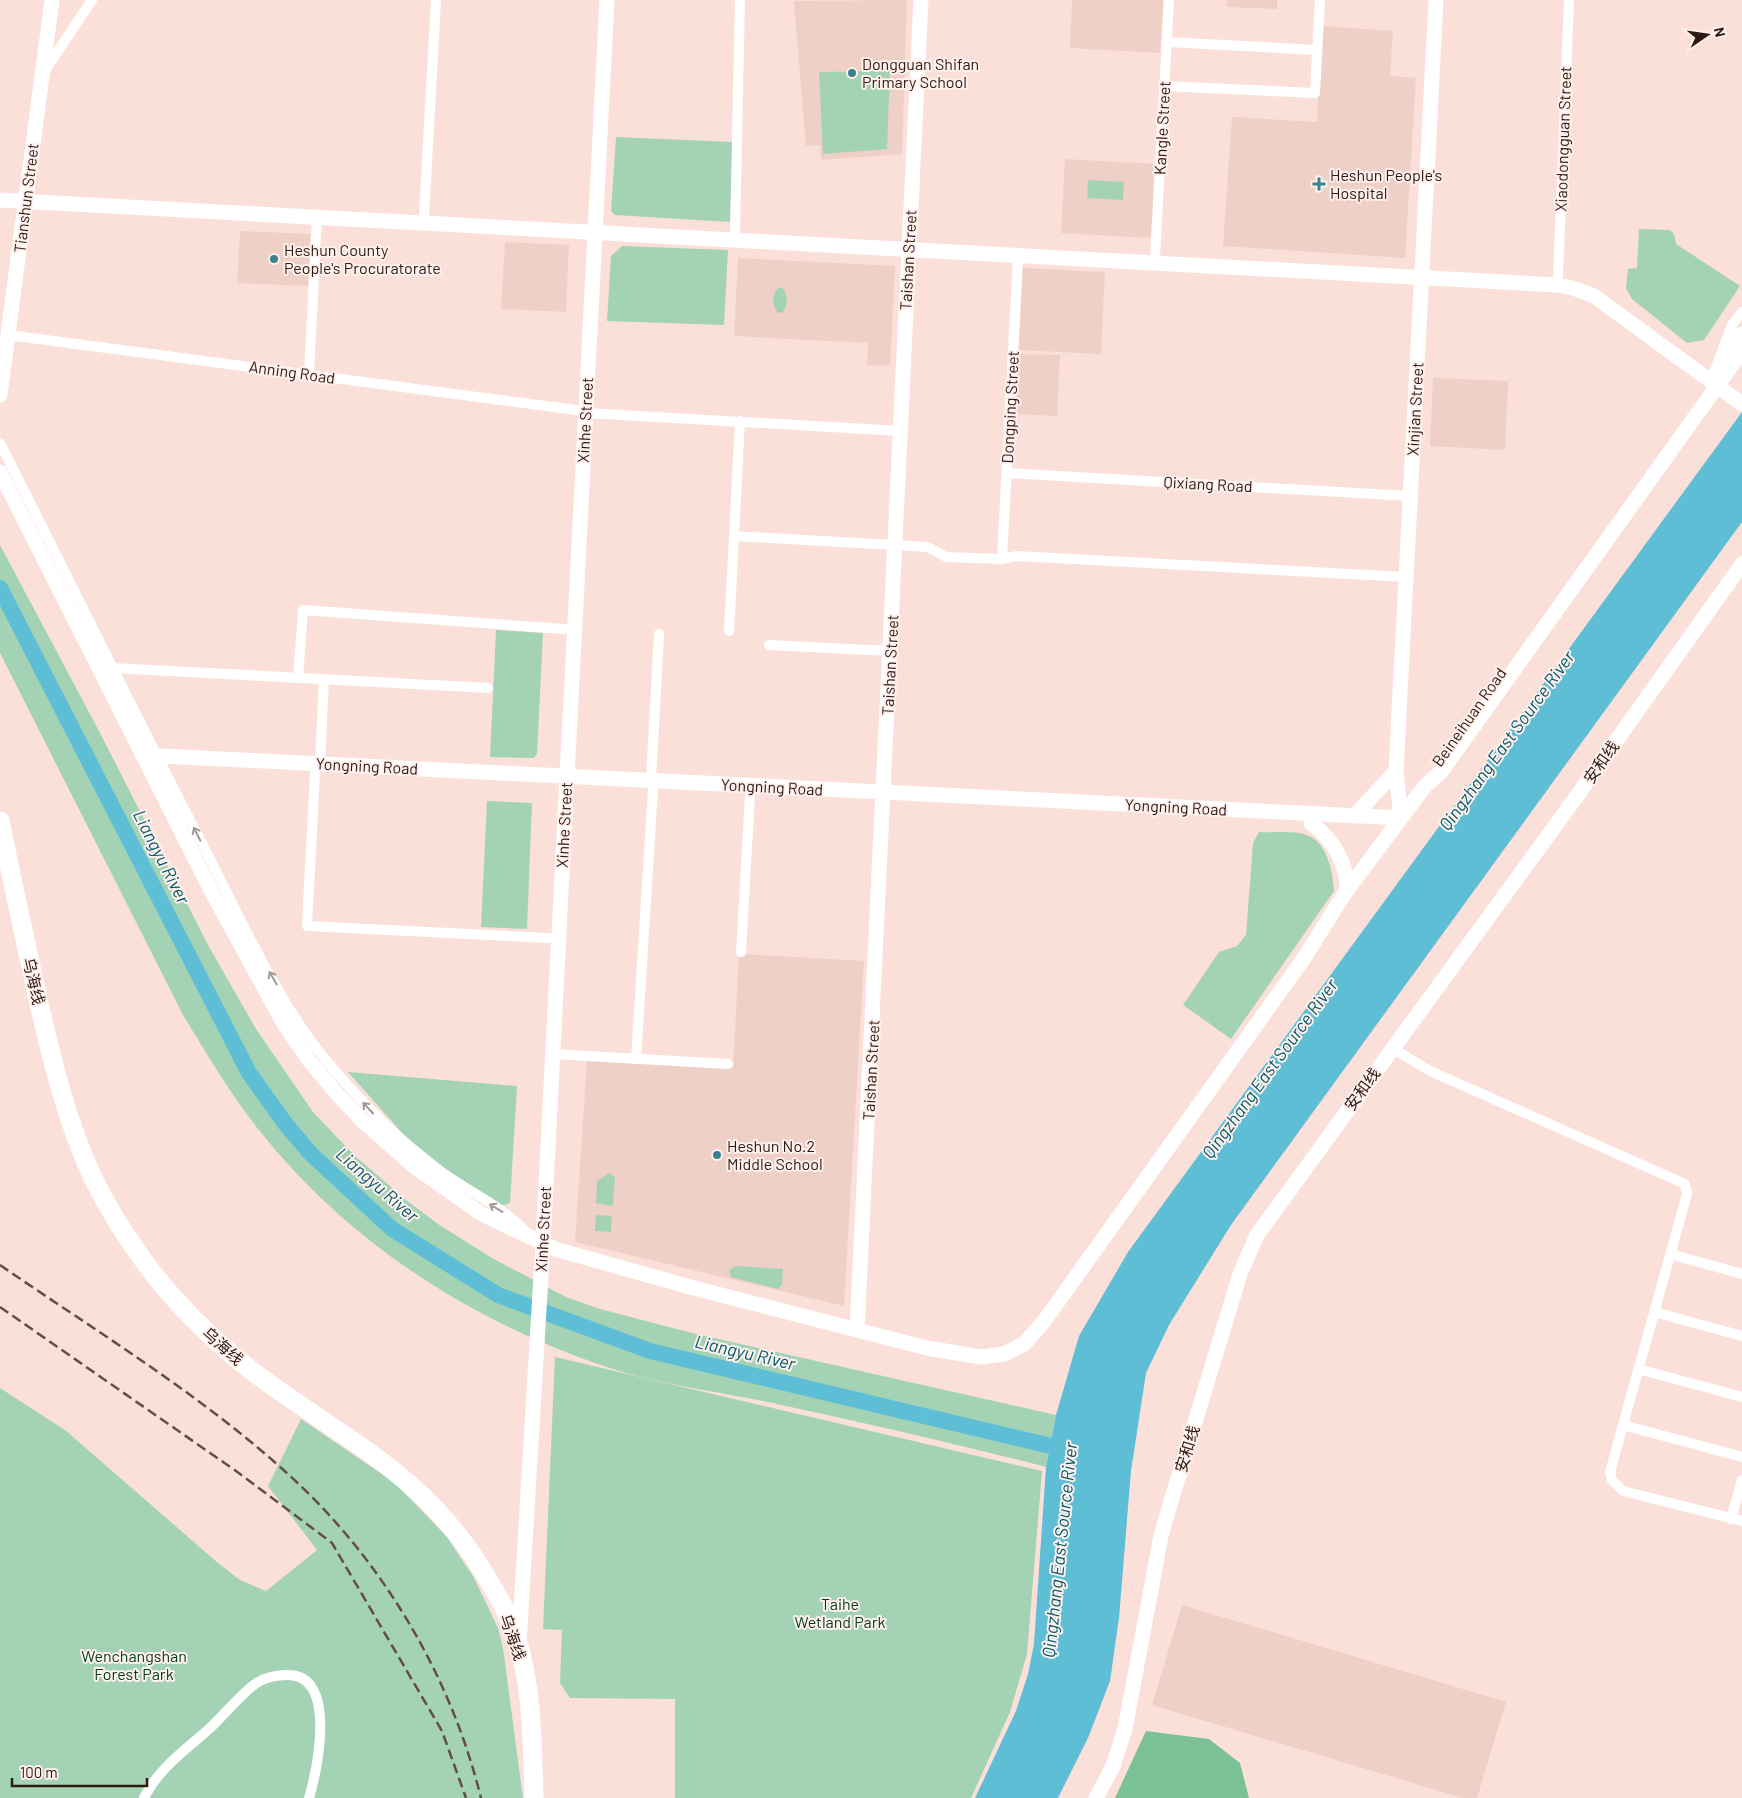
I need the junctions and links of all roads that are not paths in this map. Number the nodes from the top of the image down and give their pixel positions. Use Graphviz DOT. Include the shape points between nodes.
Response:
graph roads {
  1 [pos="52,0"];
  2 [pos="92,0"];
  3 [pos="436,0"];
  4 [pos="597,0"];
  5 [pos="607,0"];
  6 [pos="740,0"];
  7 [pos="921,0"];
  8 [pos="1169,0"];
  9 [pos="1320,0"];
  10 [pos="1436,0"];
  11 [pos="1569,0"];
  12 [pos="1167,42"];
  13 [pos="1318,50"];
  14 [pos="41,77"];
  15 [pos="1164,86"];
  16 [pos="0,193"];
  17 [pos="26,198"];
  18 [pos="0,200"];
  19 [pos="424,215"];
  20 [pos="317,217"];
  21 [pos="590,228"];
  22 [pos="735,233"];
  23 [pos="909,246"];
  24 [pos="1018,256"];
  25 [pos="1155,256"];
  26 [pos="1422,274"];
  27 [pos="1558,277"];
  28 [pos="1742,312"];
  29 [pos="1742,334"];
  30 [pos="8,335"];
  31 [pos="1742,351"];
  32 [pos="309,375"];
  33 [pos="1716,379"];
  34 [pos="1742,394"];
  35 [pos="0,396"];
  36 [pos="1742,403"];
  37 [pos="581,412"];
  38 [pos="740,421"];
  39 [pos="900,431"];
  40 [pos="0,442"];
  41 [pos="0,472"];
  42 [pos="1006,473"];
  43 [pos="1410,496"];
  44 [pos="734,536"];
  45 [pos="895,545"];
  46 [pos="1002,559"];
  47 [pos="1742,564"];
  48 [pos="1406,577"];
  49 [pos="564,629"];
  50 [pos="729,631"];
  51 [pos="659,634"];
  52 [pos="769,645"];
  53 [pos="890,651"];
  54 [pos="113,668"];
  55 [pos="298,678"];
  56 [pos="324,679"];
  57 [pos="488,688"];
  58 [pos="152,760"];
  59 [pos="317,768"];
  60 [pos="1396,770"];
  61 [pos="561,781"];
  62 [pos="652,785"];
  63 [pos="750,795"];
  64 [pos="884,797"];
  65 [pos="1354,816"];
  66 [pos="0,821"];
  67 [pos="1311,823"];
  68 [pos="1398,823"];
  69 [pos="1347,890"];
  70 [pos="548,938"];
  71 [pos="741,952"];
  72 [pos="1392,1048"];
  73 [pos="552,1054"];
  74 [pos="636,1059"];
  75 [pos="728,1064"];
  76 [pos="538,1241"];
  77 [pos="1670,1254"];
  78 [pos="1742,1274"];
  79 [pos="1654,1312"];
  80 [pos="857,1330"];
  81 [pos="1742,1336"];
  82 [pos="532,1343"];
  83 [pos="1638,1369"];
  84 [pos="1742,1397"];
  85 [pos="1623,1425"];
  86 [pos="1742,1457"];
  87 [pos="1742,1480"];
  88 [pos="1731,1519"];
  89 [pos="1742,1522"];
  90 [pos="511,1623"];
  91 [pos="519,1649"];
  92 [pos="1133,1686"];
  93 [pos="144,1798"];
  94 [pos="309,1798"];
  95 [pos="534,1798"];
  96 [pos="1096,1798"];
  97 [pos="1104,1798"];
  1 -- 14 [label="main road, Tianshun Street"];
  2 -- 14 [label="street"];
  3 -- 19 [label="street"];
  4 -- 21 [label="main road, Xinhe Street"];
  5 -- 21 [label="main road, Xinhe Street"];
  6 -- 22 [label="street"];
  7 -- 23 [label="main road, Taishan Street"];
  8 -- 12 [label="street, Kangle Street"];
  9 -- 13 [label="street"];
  10 -- 26 [label="main road, Xinjian Street"];
  11 -- 27 [label="street, Xiaodongguan Street"];
  12 -- 13 [label="street"];
  12 -- 15 [label="street, Kangle Street"];
  13 -- 15 [label="street" via="1315,93"];
  14 -- 17 [label="main road, Tianshun Street"];
  15 -- 25 [label="street, Kangle Street"];
  16 -- 17 [label="main road"];
  17 -- 18 [label="main road"];
  17 -- 19 [label="main road"];
  17 -- 20 [label="main road"];
  17 -- 30 [label="main road, Tianshun Street"];
  19 -- 21 [label="main road"];
  20 -- 21 [label="main road"];
  20 -- 32 [label="street"];
  21 -- 22 [label="main road"];
  21 -- 23 [label="main road"];
  21 -- 37 [label="main road, Xinhe Street"];
  22 -- 23 [label="main road"];
  23 -- 24 [label="main road"];
  23 -- 25 [label="main road"];
  23 -- 39 [label="main road, Taishan Street"];
  24 -- 26 [label="main road"];
  24 -- 42 [label="street, Dongping Street"];
  25 -- 26 [label="main road"];
  26 -- 27 [label="main road"];
  26 -- 33 [label="main road" via="1556,285 1585,292"];
  26 -- 43 [label="main road, Xinjian Street"];
  27 -- 33 [label="main road" via="1598,289"];
  28 -- 33 [label="street" via="1732,325"];
  29 -- 33 [label="main road, Beineihuan Road"];
  30 -- 32 [label="street, Anning Road"];
  30 -- 35 [label="main road, Tianshun Street"];
  31 -- 33 [label="main road, Beineihuan Road"];
  32 -- 37 [label="street, Anning Road"];
  33 -- 34 [label="main road"];
  33 -- 36 [label="main road"];
  33 -- 68 [label="main road, Beineihuan Road" via="1441,772 1425,786"];
  37 -- 38 [label="street, Anning Road"];
  37 -- 49 [label="main road, Xinhe Street"];
  37 -- 61 [label="main road, Xinhe Street"];
  38 -- 39 [label="street, Anning Road"];
  38 -- 44 [label="street"];
  39 -- 45 [label="main road, Taishan Street"];
  40 -- 54 [label="street"];
  41 -- 58 [label="main road, Beineihuan Road"];
  42 -- 43 [label="street, Qixiang Road"];
  42 -- 46 [label="street, Dongping Street"];
  43 -- 48 [label="main road, Xinjian Street"];
  44 -- 45 [label="street"];
  44 -- 50 [label="street"];
  45 -- 46 [label="street" via="928,547 946,557"];
  45 -- 53 [label="main road, Taishan Street"];
  46 -- 48 [label="street" via="1017,556"];
  47 -- 72 [label="main road, 安和线"];
  48 -- 60 [label="main road, Xinjian Street"];
  49 -- 55 [label="street" via="303,610"];
  49 -- 61 [label="main road, Xinhe Street"];
  51 -- 62 [label="street"];
  52 -- 53 [label="street"];
  53 -- 64 [label="main road, Taishan Street"];
  54 -- 55 [label="street"];
  54 -- 58 [label="street"];
  55 -- 56 [label="street"];
  56 -- 57 [label="street"];
  56 -- 59 [label="street"];
  58 -- 59 [label="main road, Yongning Road"];
  58 -- 76 [label="main road, Beineihuan Road" via="214,896 267,994 318,1071 365,1123 415,1167 467,1206"];
  59 -- 61 [label="main road, Yongning Road"];
  59 -- 70 [label="street" via="307,926"];
  60 -- 65 [label="main road"];
  60 -- 68 [label="main road, Xinjian Street"];
  61 -- 62 [label="main road, Yongning Road"];
  61 -- 70 [label="main road, Xinhe Street"];
  61 -- 73 [label="main road, Xinhe Street"];
  62 -- 63 [label="main road, Yongning Road"];
  62 -- 64 [label="main road, Yongning Road"];
  62 -- 74 [label="street"];
  63 -- 64 [label="main road, Yongning Road"];
  63 -- 71 [label="street"];
  64 -- 65 [label="main road, Yongning Road"];
  64 -- 67 [label="main road, Yongning Road"];
  64 -- 80 [label="main road, Taishan Street"];
  65 -- 68 [label="main road, Yongning Road"];
  66 -- 90 [label="highway, 乌海线" via="60,1092 92,1176 115,1217 167,1290 213,1338 254,1372 395,1470 436,1507 469,1548"];
  67 -- 68 [label="main road, Yongning Road"];
  67 -- 69 [label="main road" via="1325,834 1338,853"];
  68 -- 69 [label="main road, Beineihuan Road"];
  69 -- 80 [label="main road, Beineihuan Road" via="1304,958 1028,1342 1004,1354 981,1357 936,1350"];
  70 -- 76 [label="main road, Xinhe Street"];
  72 -- 77 [label="street" via="1430,1071 1680,1180 1687,1187 1687,1194"];
  72 -- 92 [label="main road, 安和线" via="1270,1215 1248,1254 1164,1527"];
  73 -- 74 [label="street"];
  73 -- 76 [label="main road, Xinhe Street"];
  74 -- 75 [label="street"];
  76 -- 80 [label="main road, Beineihuan Road" via="596,1261"];
  76 -- 82 [label="main road, Xinhe Street"];
  77 -- 78 [label="street"];
  77 -- 79 [label="street"];
  79 -- 81 [label="street"];
  79 -- 83 [label="street"];
  82 -- 90 [label="main road, Xinhe Street"];
  82 -- 91 [label="main road, Xinhe Street"];
  83 -- 84 [label="street"];
  83 -- 85 [label="street"];
  85 -- 86 [label="street"];
  85 -- 88 [label="street" via="1610,1472 1616,1486 1623,1491"];
  87 -- 88 [label="street"];
  88 -- 89 [label="street"];
  90 -- 91 [label="highway, 乌海线"];
  91 -- 95 [label="highway, 乌海线" via="529,1699"];
  92 -- 96 [label="main road, 安和线" via="1118,1752"];
  92 -- 97 [label="main road, 安和线" via="1132,1731 1120,1769"];
  93 -- 94 [label="street" via="160,1774 256,1684 277,1676 295,1675 314,1690 320,1710 315,1777"];
}
